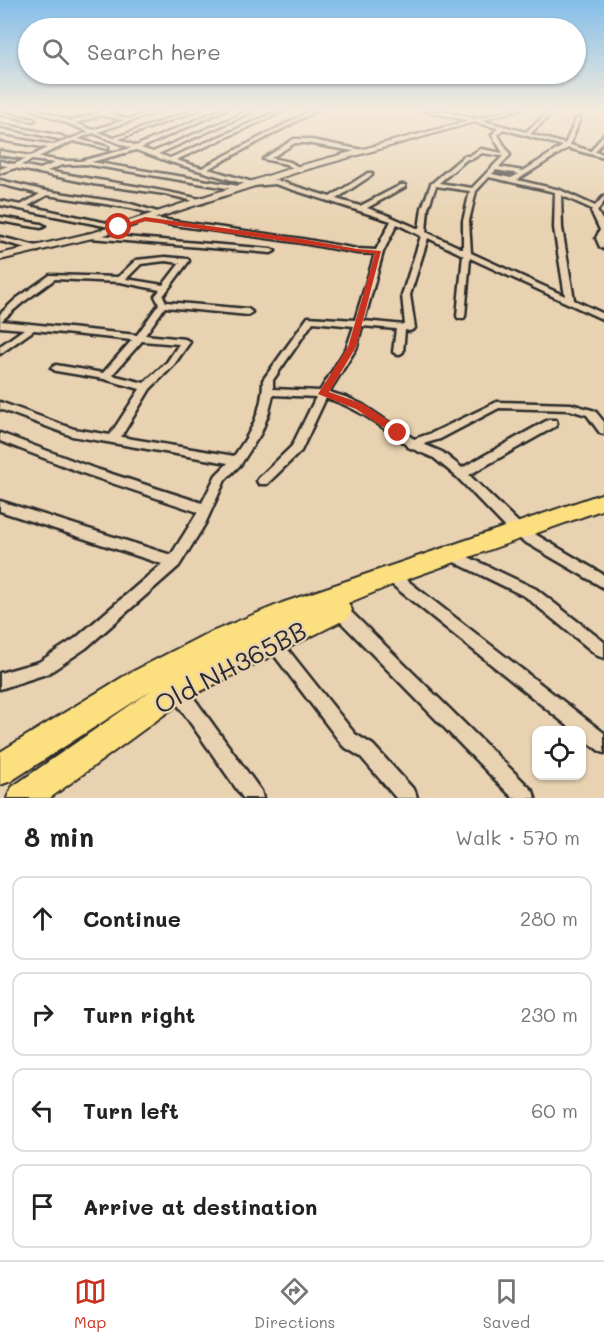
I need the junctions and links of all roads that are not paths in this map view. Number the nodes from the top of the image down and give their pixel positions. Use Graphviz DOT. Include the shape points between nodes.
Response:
graph roads {
  1 [pos="49,146"];
  2 [pos="99,146"];
  3 [pos="132,146"];
  4 [pos="140,146"];
  5 [pos="172,146"];
  6 [pos="202,146"];
  7 [pos="247,146"];
  8 [pos="286,146"];
  9 [pos="337,146"];
  10 [pos="383,146"];
  11 [pos="502,146"];
  12 [pos="567,146"];
  13 [pos="597,146"];
  14 [pos="54,147"];
  15 [pos="106,148"];
  16 [pos="136,148"];
  17 [pos="365,151"];
  18 [pos="0,153"];
  19 [pos="592,153"];
  20 [pos="154,154"];
  21 [pos="507,155"];
  22 [pos="604,156"];
  23 [pos="31,158"];
  24 [pos="171,160"];
  25 [pos="84,162"];
  26 [pos="0,163"];
  27 [pos="61,163"];
  28 [pos="15,166"];
  29 [pos="496,168"];
  30 [pos="298,169"];
  31 [pos="202,170"];
  32 [pos="0,171"];
  33 [pos="41,171"];
  34 [pos="524,173"];
  35 [pos="370,174"];
  36 [pos="488,175"];
  37 [pos="513,180"];
  38 [pos="0,182"];
  39 [pos="252,184"];
  40 [pos="434,184"];
  41 [pos="403,186"];
  42 [pos="239,188"];
  43 [pos="473,190"];
  44 [pos="558,191"];
  45 [pos="46,193"];
  46 [pos="604,198"];
  47 [pos="330,200"];
  48 [pos="202,201"];
  49 [pos="0,202"];
  50 [pos="22,207"];
  51 [pos="360,209"];
  52 [pos="596,210"];
  53 [pos="161,214"];
  54 [pos="0,219"];
  55 [pos="145,219"];
  56 [pos="395,221"];
  57 [pos="601,221"];
  58 [pos="41,226"];
  59 [pos="119,227"];
  60 [pos="604,230"];
  61 [pos="424,234"];
  62 [pos="90,236"];
  63 [pos="0,239"];
  64 [pos="604,247"];
  65 [pos="38,249"];
  66 [pos="271,251"];
  67 [pos="379,252"];
  68 [pos="467,254"];
  69 [pos="0,257"];
  70 [pos="120,280"];
  71 [pos="165,288"];
  72 [pos="570,302"];
  73 [pos="163,304"];
  74 [pos="248,312"];
  75 [pos="461,316"];
  76 [pos="604,318"];
  77 [pos="0,319"];
  78 [pos="359,322"];
  79 [pos="0,324"];
  80 [pos="32,327"];
  81 [pos="401,327"];
  82 [pos="138,339"];
  83 [pos="0,351"];
  84 [pos="398,352"];
  85 [pos="56,368"];
  86 [pos="105,376"];
  87 [pos="146,387"];
  88 [pos="269,392"];
  89 [pos="323,394"];
  90 [pos="3,409"];
  91 [pos="552,423"];
  92 [pos="604,430"];
  93 [pos="0,437"];
  94 [pos="113,440"];
  95 [pos="412,444"];
  96 [pos="237,460"];
  97 [pos="461,474"];
  98 [pos="263,481"];
  99 [pos="0,506"];
  100 [pos="600,506"];
  101 [pos="204,509"];
  102 [pos="518,531"];
  103 [pos="451,554"];
  104 [pos="174,562"];
  105 [pos="390,575"];
  106 [pos="604,582"];
  107 [pos="336,604"];
  108 [pos="273,642"];
  109 [pos="604,651"];
  110 [pos="0,681"];
  111 [pos="177,688"];
  112 [pos="604,744"];
  113 [pos="0,770"];
  114 [pos="23,798"];
  115 [pos="254,798"];
  116 [pos="408,798"];
  117 [pos="526,798"];
  1 -- 14 [label="street"];
  2 -- 15 [label="street"];
  3 -- 16 [label="street"];
  4 -- 16 [label="street"];
  5 -- 20 [label="street"];
  6 -- 24 [label="street"];
  7 -- 31 [label="street"];
  8 -- 30 [label="street" via="266,159"];
  9 -- 17 [label="street"];
  10 -- 17 [label="street"];
  11 -- 21 [label="street"];
  12 -- 19 [label="street"];
  12 -- 34 [label="street"];
  13 -- 19 [label="street"];
  14 -- 23 [label="street"];
  16 -- 20 [label="street"];
  16 -- 25 [label="street"];
  17 -- 30 [label="street"];
  18 -- 23 [label="street"];
  19 -- 22 [label="street"];
  20 -- 24 [label="street"];
  21 -- 29 [label="street"];
  21 -- 40 [label="street" via="481,151 466,157"];
  23 -- 27 [label="street"];
  23 -- 28 [label="street"];
  24 -- 31 [label="street"];
  25 -- 27 [label="street"];
  25 -- 42 [label="street"];
  26 -- 28 [label="street"];
  27 -- 33 [label="street"];
  28 -- 32 [label="street"];
  28 -- 33 [label="street"];
  29 -- 34 [label="street"];
  29 -- 36 [label="street"];
  30 -- 39 [label="street"];
  31 -- 39 [label="street"];
  33 -- 48 [label="street"];
  34 -- 37 [label="street"];
  35 -- 47 [label="street"];
  36 -- 37 [label="street"];
  36 -- 43 [label="street"];
  37 -- 44 [label="street"];
  38 -- 45 [label="street"];
  39 -- 42 [label="street"];
  39 -- 47 [label="street" via="275,182"];
  40 -- 43 [label="street"];
  40 -- 61 [label="street" via="425,208"];
  41 -- 51 [label="street"];
  42 -- 48 [label="street"];
  43 -- 68 [label="street" via="466,221"];
  44 -- 52 [label="street"];
  44 -- 72 [label="street" via="558,228"];
  45 -- 50 [label="street"];
  45 -- 53 [label="street"];
  46 -- 52 [label="street"];
  47 -- 51 [label="street"];
  48 -- 53 [label="street"];
  49 -- 50 [label="street"];
  50 -- 59 [label="street"];
  51 -- 56 [label="street"];
  52 -- 57 [label="street"];
  53 -- 55 [label="street"];
  54 -- 58 [label="street"];
  55 -- 59 [label="street"];
  55 -- 67 [label="street"];
  56 -- 61 [label="street"];
  56 -- 67 [label="street"];
  57 -- 60 [label="street"];
  59 -- 62 [label="street"];
  60 -- 64 [label="street" via="600,238"];
  61 -- 68 [label="street"];
  61 -- 81 [label="street" via="406,295 410,328"];
  62 -- 65 [label="street"];
  62 -- 66 [label="street"];
  63 -- 65 [label="street"];
  65 -- 69 [label="street"];
  67 -- 78 [label="street"];
  68 -- 72 [label="street"];
  68 -- 75 [label="street"];
  70 -- 71 [label="street"];
  70 -- 71 [label="street" via="139,262 185,261"];
  70 -- 77 [label="street" via="53,277"];
  71 -- 73 [label="street" via="159,296"];
  72 -- 76 [label="street"];
  73 -- 74 [label="street"];
  73 -- 82 [label="street"];
  78 -- 81 [label="street"];
  78 -- 88 [label="street" via="311,319 268,380"];
  78 -- 89 [label="street" via="352,347"];
  79 -- 80 [label="street"];
  80 -- 82 [label="street"];
  80 -- 83 [label="street"];
  81 -- 84 [label="street"];
  82 -- 86 [label="street"];
  82 -- 87 [label="street" via="184,342 170,364"];
  85 -- 86 [label="street"];
  86 -- 87 [label="street"];
  87 -- 94 [label="street"];
  88 -- 89 [label="street"];
  88 -- 96 [label="street" via="257,433"];
  89 -- 95 [label="street" via="359,406"];
  89 -- 98 [label="street" via="297,448"];
  90 -- 94 [label="street" via="72,432"];
  91 -- 97 [label="street"];
  92 -- 95 [label="street" via="591,413 571,407 497,405"];
  93 -- 101 [label="street"];
  94 -- 96 [label="street"];
  95 -- 97 [label="street" via="438,455"];
  96 -- 101 [label="street" via="220,478"];
  97 -- 102 [label="street"];
  99 -- 104 [label="street"];
  100 -- 102 [label="main road, Old NH365BB"];
  101 -- 104 [label="street"];
  102 -- 103 [label="main road, Old NH365BB"];
  102 -- 106 [label="street"];
  103 -- 105 [label="main road, Old NH365BB"];
  103 -- 109 [label="street" via="531,592"];
  104 -- 110 [label="street" via="81,643 43,668"];
  105 -- 107 [label="main road, Old NH365BB"];
  105 -- 112 [label="street"];
  107 -- 108 [label="main road, Old NH365BB"];
  107 -- 113 [label="main road, Old NH365BB" via="282,614 212,645 136,684"];
  107 -- 117 [label="street"];
  108 -- 111 [label="main road, Old NH365BB"];
  108 -- 116 [label="street" via="349,740 367,751"];
  111 -- 114 [label="main road, Old NH365BB"];
  111 -- 115 [label="street"];
}
